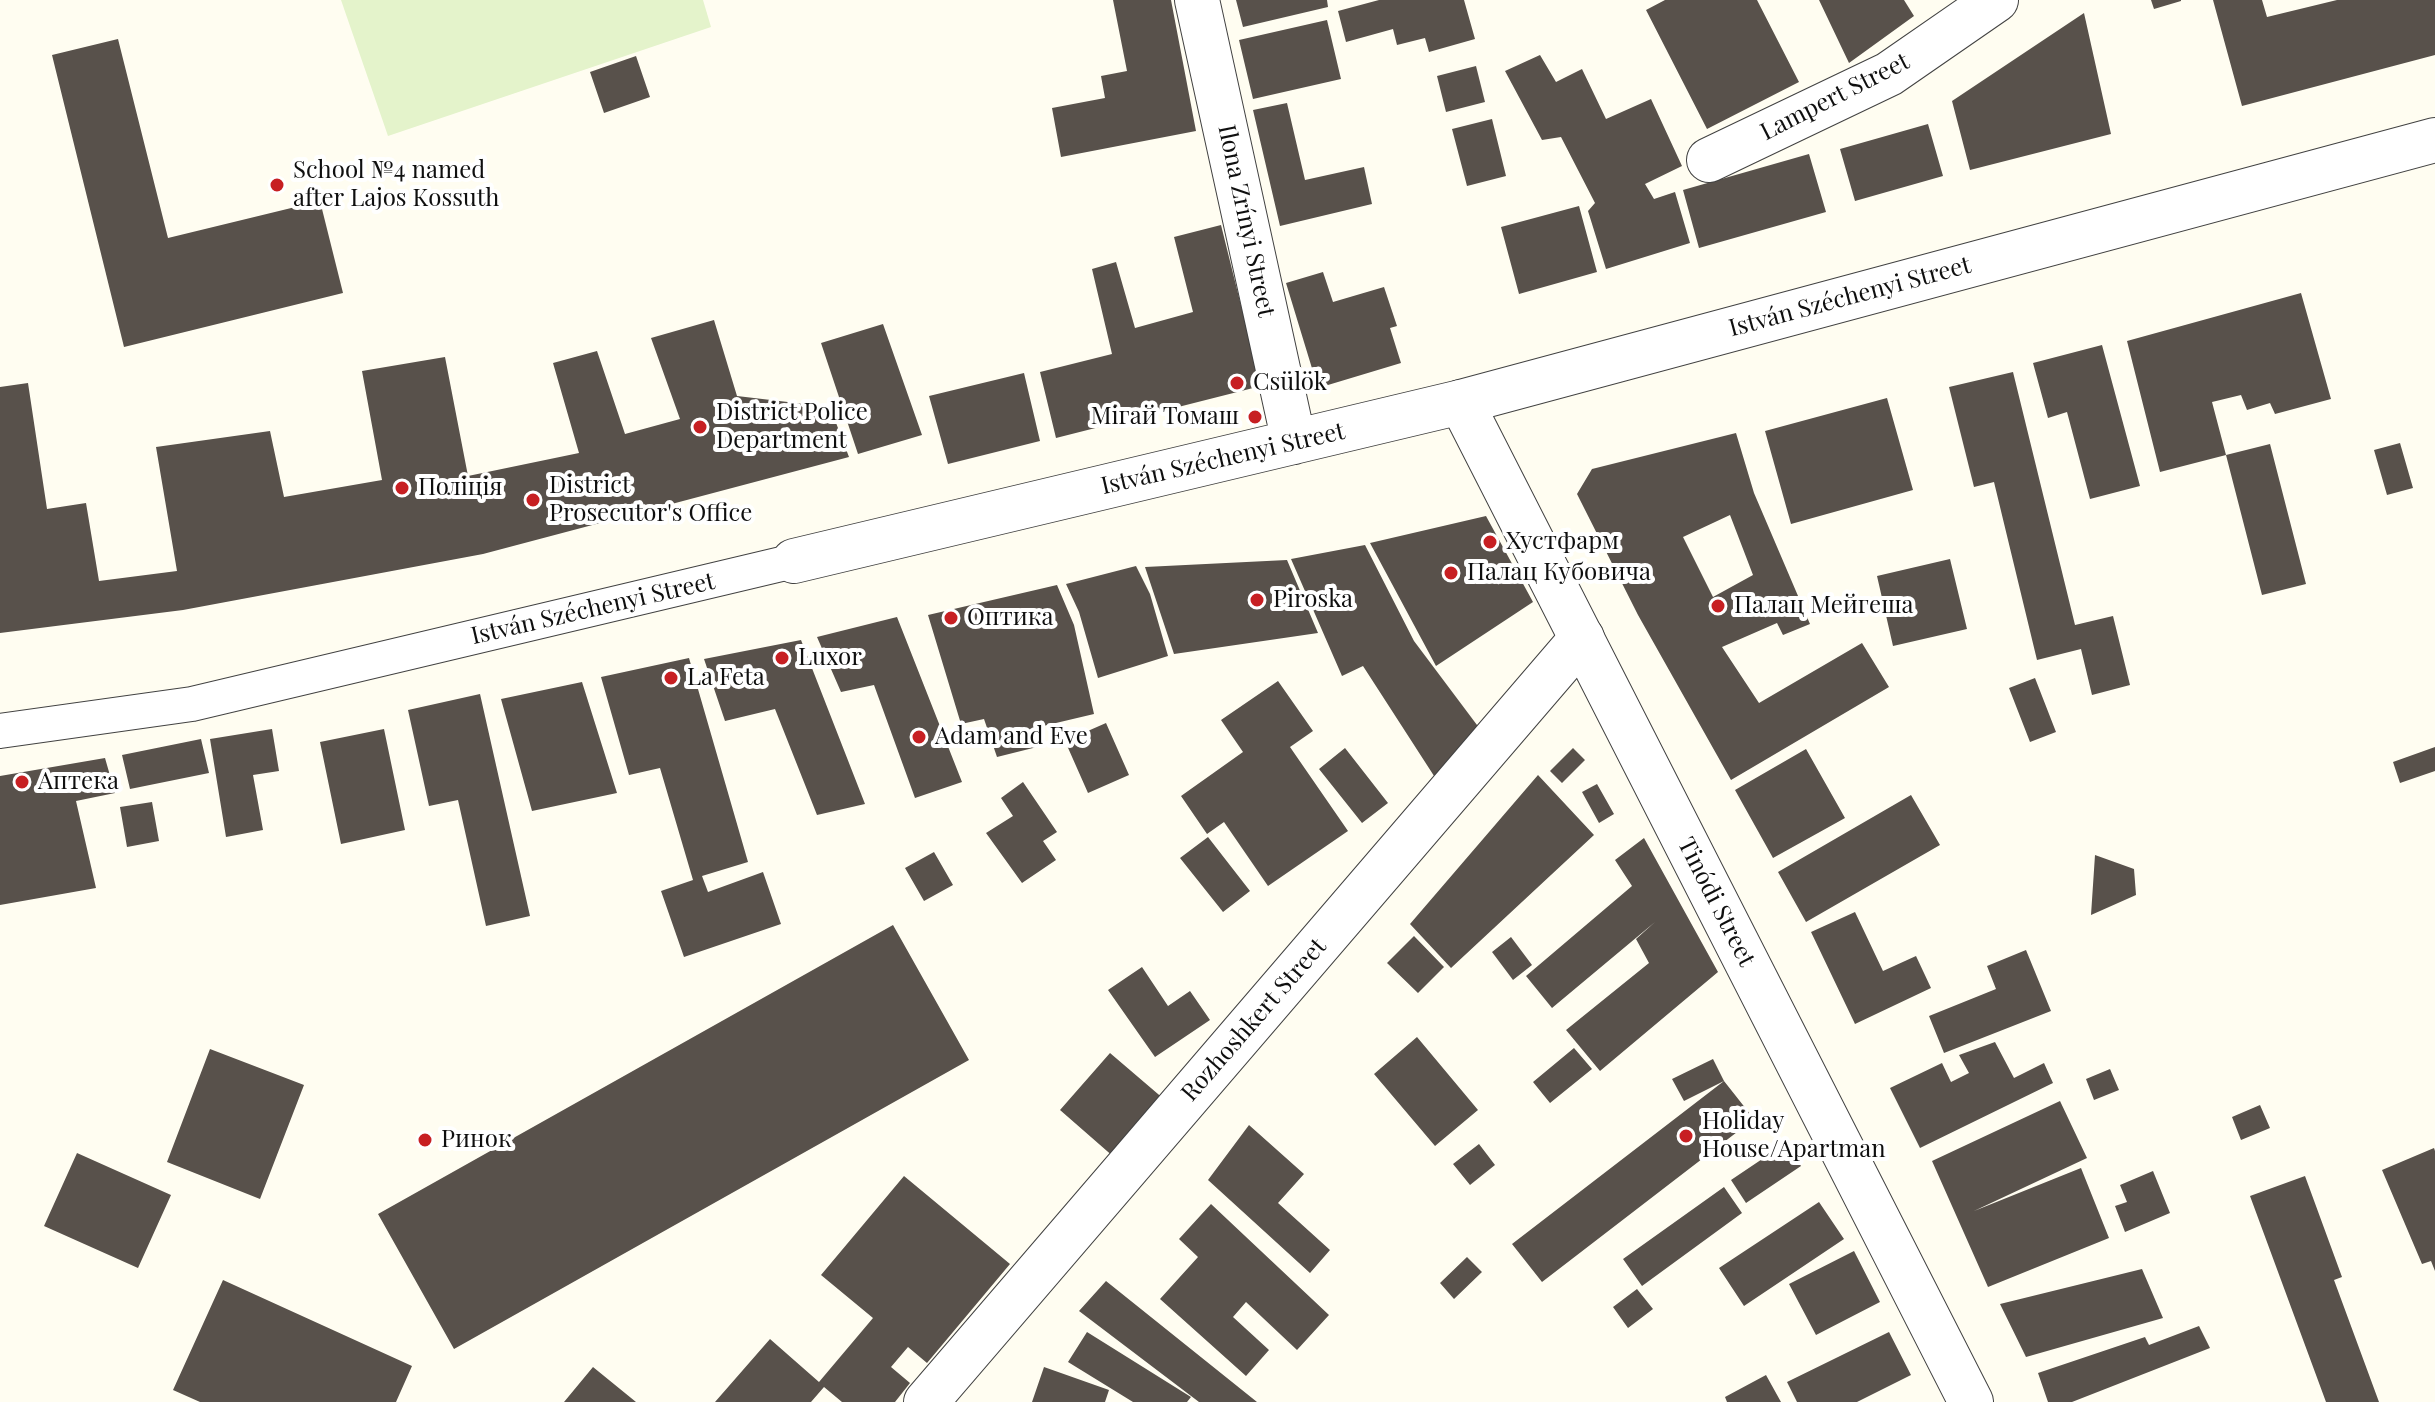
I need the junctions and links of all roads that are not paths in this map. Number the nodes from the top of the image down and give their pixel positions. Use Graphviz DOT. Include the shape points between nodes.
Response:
graph roads {
  1 [pos="1197,0"];
  2 [pos="1996,0"];
  3 [pos="2435,140"];
  4 [pos="1709,160"];
  5 [pos="1461,402"];
  6 [pos="1294,442"];
  7 [pos="794,561"];
  8 [pos="1582,638"];
  9 [pos="0,731"];
  10 [pos="926,1402"];
  11 [pos="1971,1402"];
  1 -- 6 [label="street, Ilona Zrínyi Street"];
  2 -- 4 [label="street, Lampert Street" via="1889,74"];
  3 -- 5 [label="street, István Széchenyi Street"];
  5 -- 6 [label="street, István Széchenyi Street"];
  5 -- 8 [label="street, Tinódi Street"];
  6 -- 7 [label="street, István Széchenyi Street"];
  7 -- 9 [label="street, István Széchenyi Street" via="192,704"];
  8 -- 10 [label="street, Rozhoshkert Street"];
  8 -- 11 [label="street, Tinódi Street"];
}
